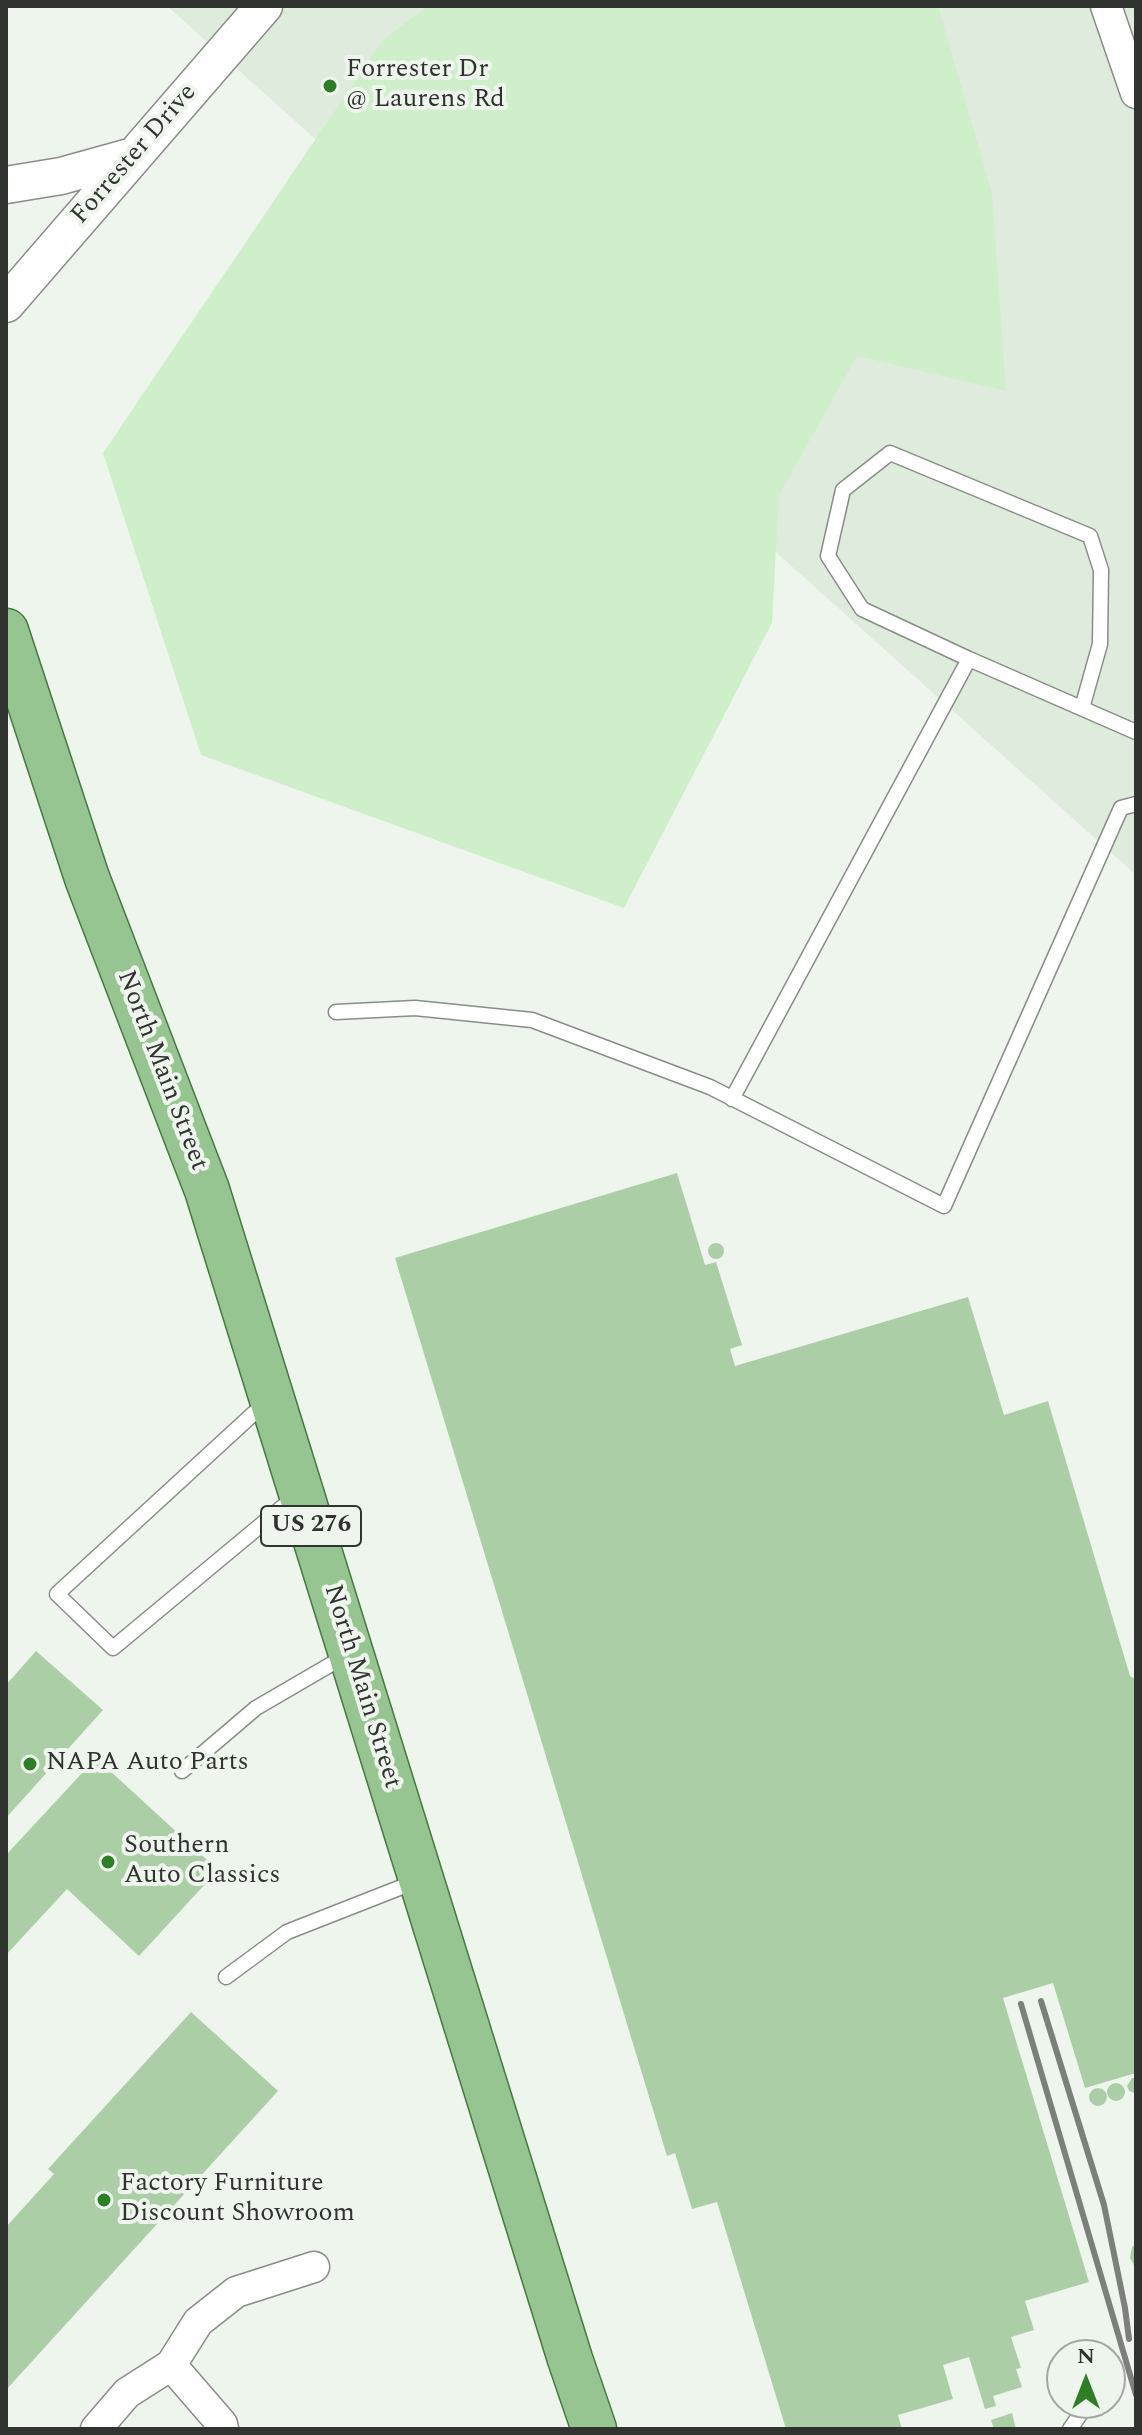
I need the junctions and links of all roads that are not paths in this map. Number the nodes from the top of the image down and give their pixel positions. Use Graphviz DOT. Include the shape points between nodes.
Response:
graph roads {
  1 [pos="264,6"];
  2 [pos="1106,6"];
  3 [pos="1136,93"];
  4 [pos="133,156"];
  5 [pos="6,185"];
  6 [pos="6,304"];
  7 [pos="6,631"];
  8 [pos="969,659"];
  9 [pos="1082,708"];
  10 [pos="1136,732"];
  11 [pos="1136,804"];
  12 [pos="336,1012"];
  13 [pos="732,1099"];
  14 [pos="271,1397"];
  15 [pos="301,1492"];
  16 [pos="351,1653"];
  17 [pos="182,1771"];
  18 [pos="422,1879"];
  19 [pos="226,1977"];
  20 [pos="314,2267"];
  21 [pos="171,2365"];
  22 [pos="96,2429"];
  23 [pos="223,2429"];
  24 [pos="594,2429"];
  1 -- 4 [label="street, Forrester Drive"];
  2 -- 3 [label="street"];
  4 -- 5 [label="street"];
  4 -- 6 [label="street, Forrester Drive"];
  7 -- 14 [label="main road, North Main Street / US 276" via="87,878 207,1190"];
  8 -- 9 [label="lane"];
  8 -- 9 [label="lane" via="862,609 828,556 843,490 890,453 1090,536 1101,570 1100,644"];
  8 -- 13 [label="lane"];
  9 -- 10 [label="lane"];
  11 -- 13 [label="lane" via="1121,808 944,1206"];
  12 -- 13 [label="lane" via="415,1008 532,1020"];
  14 -- 15 [label="main road, North Main Street / US 276"];
  14 -- 15 [label="lane" via="57,1594 113,1648"];
  15 -- 16 [label="main road, North Main Street / US 276"];
  16 -- 17 [label="lane" via="256,1708"];
  16 -- 18 [label="main road, North Main Street / US 276"];
  18 -- 19 [label="lane" via="287,1932"];
  18 -- 24 [label="main road, North Main Street / US 276"];
  20 -- 21 [label="street" via="236,2292 198,2322"];
  21 -- 22 [label="street" via="127,2393"];
  21 -- 23 [label="street"];
}
